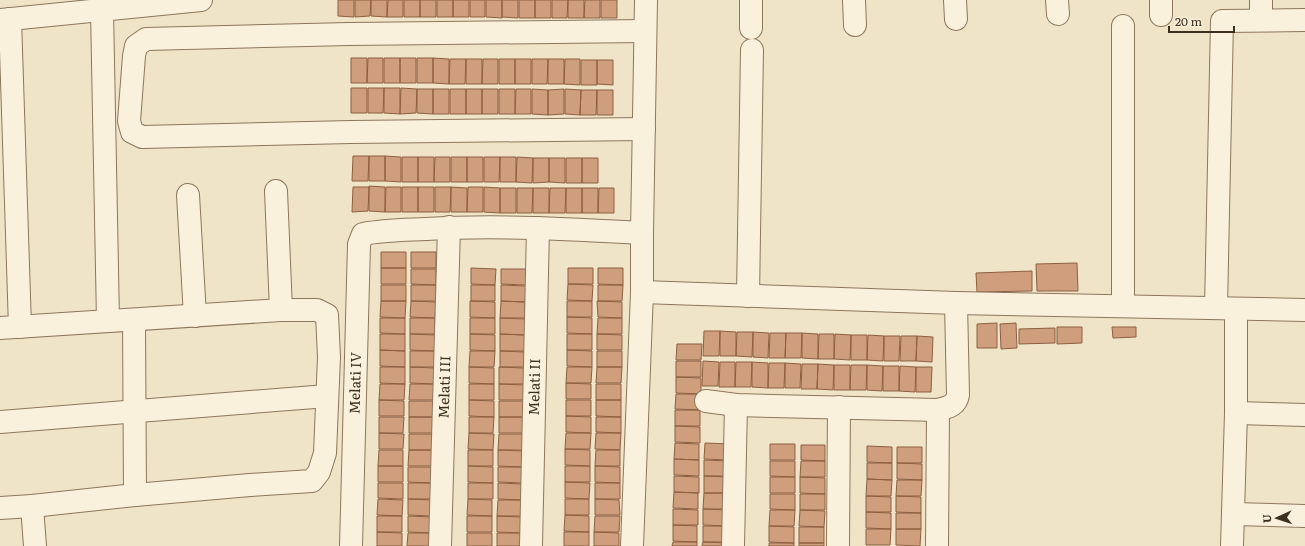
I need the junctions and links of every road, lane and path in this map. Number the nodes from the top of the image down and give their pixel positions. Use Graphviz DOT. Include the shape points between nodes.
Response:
graph roads {
  1 [pos="201,0"];
  2 [pos="646,0"];
  3 [pos="751,0"];
  4 [pos="854,0"];
  5 [pos="102,10"];
  6 [pos="5,19"];
  7 [pos="1305,20"];
  8 [pos="855,25"];
  9 [pos="1123,26"];
  10 [pos="751,28"];
  11 [pos="645,31"];
  12 [pos="752,50"];
  13 [pos="644,129"];
  14 [pos="276,191"];
  15 [pos="188,195"];
  16 [pos="449,228"];
  17 [pos="538,228"];
  18 [pos="642,233"];
  19 [pos="642,292"];
  20 [pos="748,296"];
  21 [pos="956,303"];
  22 [pos="1123,306"];
  23 [pos="1226,309"];
  24 [pos="281,310"];
  25 [pos="1305,310"];
  26 [pos="195,316"];
  27 [pos="134,320"];
  28 [pos="108,321"];
  29 [pos="10,327"];
  30 [pos="327,396"];
  31 [pos="706,401"];
  32 [pos="736,404"];
  33 [pos="839,407"];
  34 [pos="938,410"];
  35 [pos="135,411"];
  36 [pos="1236,413"];
  37 [pos="1305,415"];
  38 [pos="0,422"];
  39 [pos="135,495"];
  40 [pos="32,506"];
  41 [pos="0,508"];
  42 [pos="1233,514"];
  43 [pos="1305,516"];
  44 [pos="35,546"];
  45 [pos="351,546"];
  46 [pos="440,546"];
  47 [pos="531,546"];
  48 [pos="632,546"];
  49 [pos="733,546"];
  50 [pos="838,546"];
  51 [pos="937,546"];
  52 [pos="1232,546"];
  1 -- 5 [label="street"];
  2 -- 11 [label="street"];
  3 -- 10 [label="street"];
  4 -- 8 [label="street"];
  5 -- 6 [label="street"];
  5 -- 28 [label="street"];
  6 -- 29 [label="street"];
  7 -- 23 [label="street" via="1222,21"];
  9 -- 22 [label="street"];
  11 -- 13 [label="street"];
  11 -- 13 [label="street" via="146,39 136,46 129,121 132,132 142,137"];
  12 -- 20 [label="street"];
  13 -- 18 [label="street"];
  14 -- 24 [label="street"];
  15 -- 26 [label="street"];
  16 -- 17 [label="street"];
  16 -- 45 [label="street, Melati IV" via="363,234 359,244"];
  16 -- 46 [label="street, Melati III"];
  17 -- 18 [label="street"];
  17 -- 47 [label="street, Melati II"];
  18 -- 19 [label="street"];
  19 -- 20 [label="street"];
  19 -- 48 [label="street"];
  20 -- 21 [label="street"];
  21 -- 22 [label="street"];
  21 -- 34 [label="street" via="957,401"];
  22 -- 23 [label="street"];
  23 -- 25 [label="street"];
  23 -- 36 [label="street"];
  24 -- 26 [label="street"];
  24 -- 30 [label="street" via="317,310 327,315"];
  26 -- 27 [label="street"];
  27 -- 28 [label="street"];
  27 -- 35 [label="street"];
  28 -- 29 [label="street"];
  30 -- 35 [label="street"];
  30 -- 39 [label="street" via="325,453 319,472 312,481"];
  31 -- 32 [label="street"];
  32 -- 33 [label="street"];
  32 -- 49 [label="street"];
  33 -- 34 [label="street"];
  33 -- 50 [label="street"];
  34 -- 51 [label="street"];
  35 -- 38 [label="street"];
  35 -- 39 [label="street"];
  36 -- 37 [label="street"];
  36 -- 42 [label="street"];
  39 -- 40 [label="street"];
  40 -- 41 [label="street"];
  40 -- 44 [label="street"];
  42 -- 43 [label="street"];
  42 -- 52 [label="street"];
}
